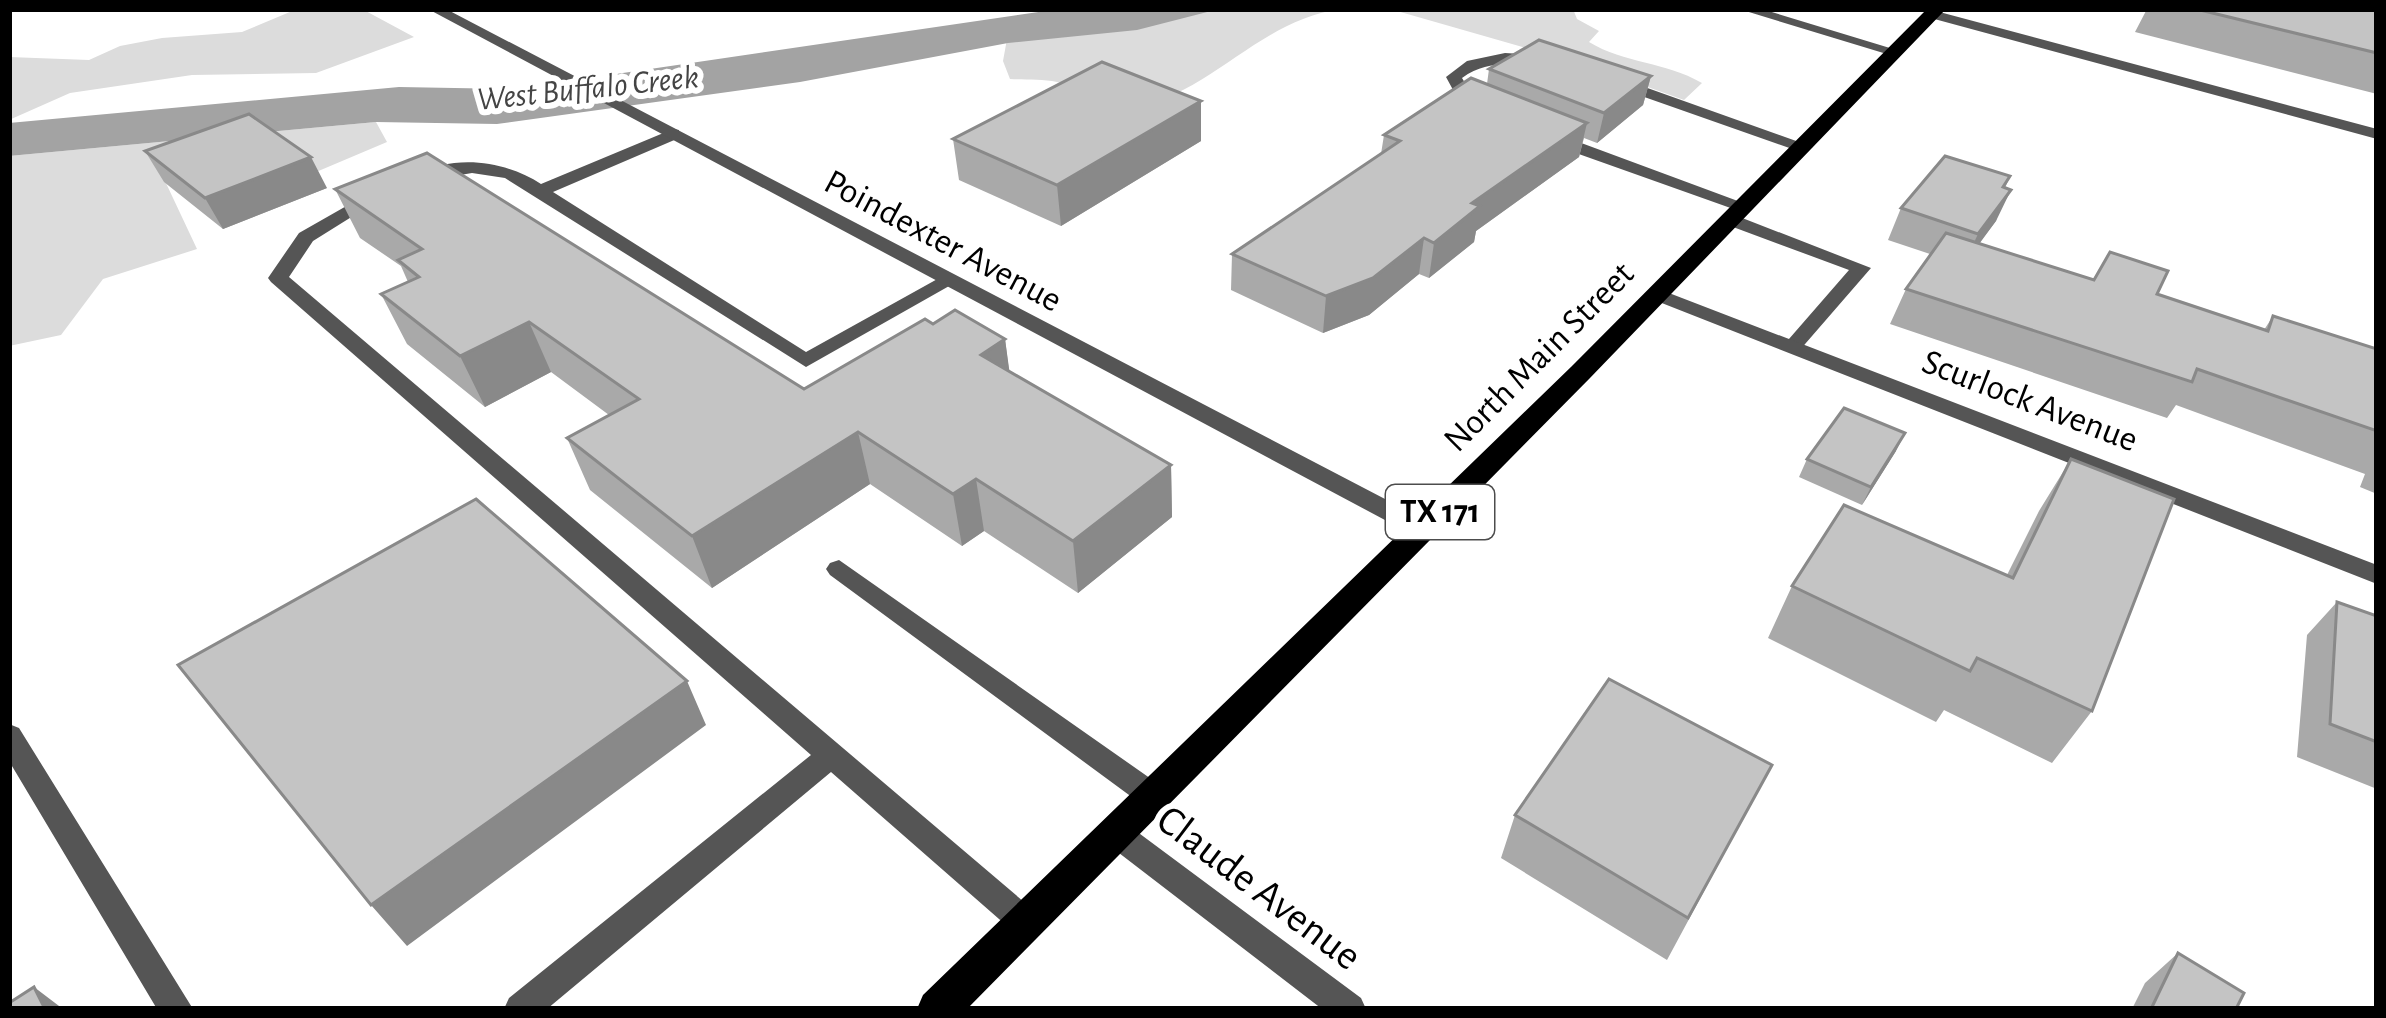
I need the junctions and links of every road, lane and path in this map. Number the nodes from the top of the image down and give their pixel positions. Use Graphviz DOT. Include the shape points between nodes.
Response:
graph roads {
  1 [pos="435,9"];
  2 [pos="1746,9"];
  3 [pos="1934,11"];
  4 [pos="1895,52"];
  5 [pos="1565,66"];
  6 [pos="1608,80"];
  7 [pos="1501,118"];
  8 [pos="1531,130"];
  9 [pos="673,134"];
  10 [pos="2377,134"];
  11 [pos="1804,147"];
  12 [pos="540,190"];
  13 [pos="1739,213"];
  14 [pos="948,281"];
  15 [pos="1656,294"];
  16 [pos="1792,347"];
  17 [pos="1422,529"];
  18 [pos="839,568"];
  19 [pos="2377,575"];
  20 [pos="9,736"];
  21 [pos="830,756"];
  22 [pos="1154,797"];
  23 [pos="1118,834"];
  24 [pos="1026,923"];
  25 [pos="176,1009"];
  26 [pos="521,1009"];
  27 [pos="938,1009"];
  28 [pos="1349,1009"];
  1 -- 9 [label="street, Poindexter Avenue"];
  2 -- 4 [label="street"];
  3 -- 4 [label="main road, North Main Street / TX 171"];
  3 -- 10 [label="street"];
  4 -- 11 [label="main road, North Main Street / TX 171"];
  5 -- 7 [label="street" via="1530,58 1466,64 1454,77 1464,96"];
  6 -- 11 [label="street"];
  8 -- 13 [label="street"];
  9 -- 12 [label="street"];
  9 -- 14 [label="street, Poindexter Avenue"];
  11 -- 13 [label="main road, North Main Street / TX 171"];
  12 -- 14 [label="street" via="806,361"];
  12 -- 21 [label="street" via="509,169 468,166 393,184 306,238 278,278"];
  13 -- 15 [label="main road, North Main Street / TX 171"];
  13 -- 16 [label="street" via="1861,268"];
  14 -- 17 [label="street, Poindexter Avenue"];
  15 -- 16 [label="street, Scurlock Avenue"];
  15 -- 17 [label="main road, North Main Street / TX 171"];
  16 -- 19 [label="street, Scurlock Avenue"];
  17 -- 22 [label="main road, North Main Street / TX 171"];
  18 -- 22 [label="street"];
  20 -- 25 [label="street"];
  21 -- 24 [label="street"];
  21 -- 26 [label="street"];
  22 -- 23 [label="main road, North Main Street / TX 171"];
  23 -- 24 [label="main road, North Main Street / TX 171"];
  23 -- 28 [label="street, Claude Avenue"];
  24 -- 27 [label="main road, North Main Street / TX 171"];
}
